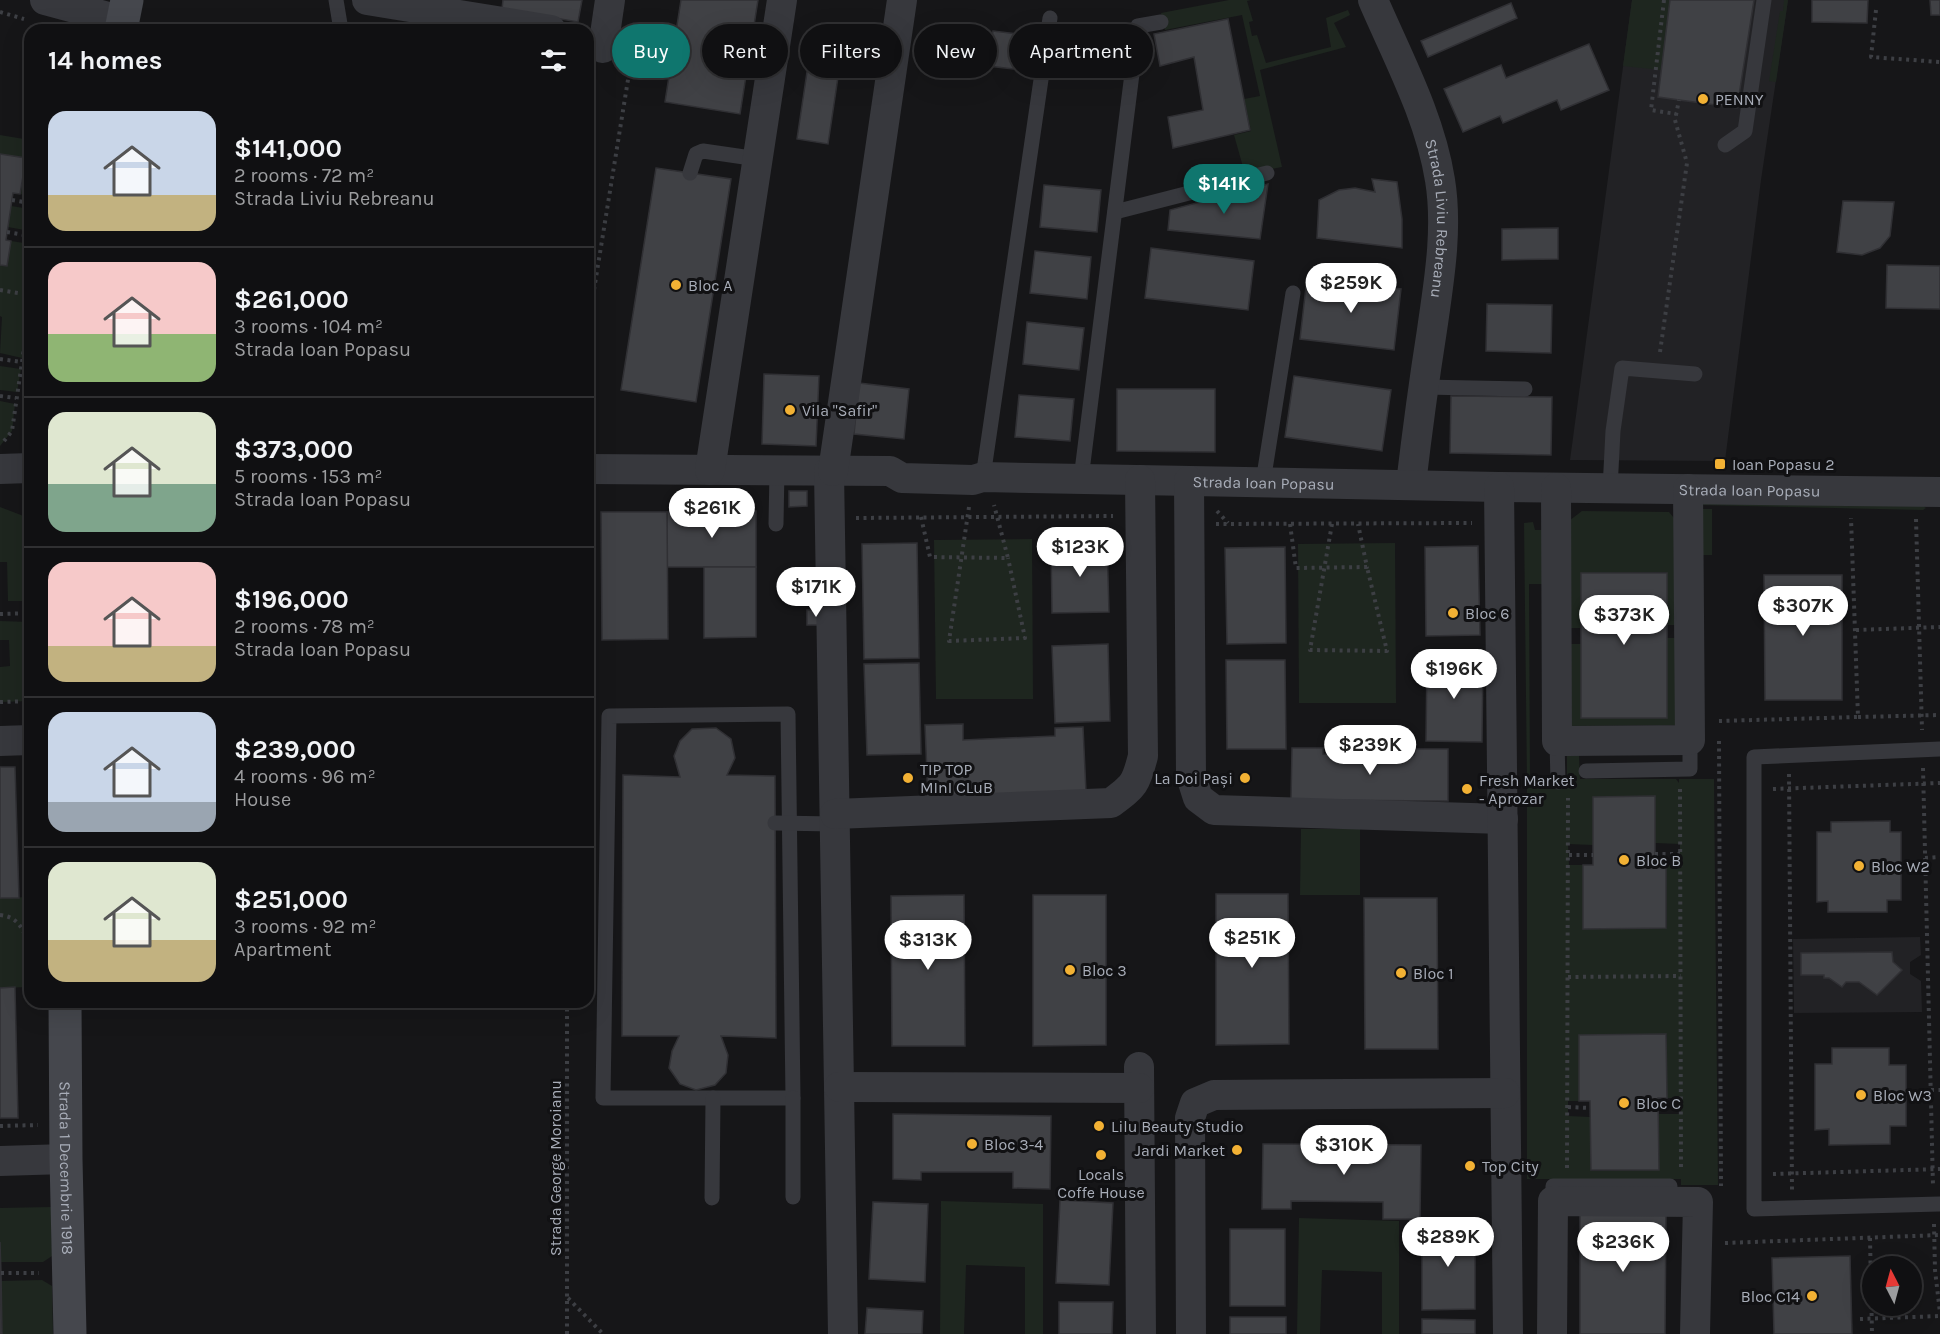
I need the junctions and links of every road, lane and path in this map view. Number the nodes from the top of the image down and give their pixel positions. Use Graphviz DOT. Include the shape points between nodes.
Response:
graph roads {
  1 [pos="45,0"];
  2 [pos="336,0"];
  3 [pos="368,0"];
  4 [pos="610,0"];
  5 [pos="782,0"];
  6 [pos="902,0"];
  7 [pos="1373,0"];
  8 [pos="1664,0"];
  9 [pos="1764,0"];
  10 [pos="1876,10"];
  11 [pos="0,12"];
  12 [pos="124,17"];
  13 [pos="21,18"];
  14 [pos="1050,18"];
  15 [pos="1161,22"];
  16 [pos="340,24"];
  17 [pos="514,24"];
  18 [pos="598,41"];
  19 [pos="1940,62"];
  20 [pos="628,78"];
  21 [pos="1679,100"];
  22 [pos="1676,114"];
  23 [pos="1725,145"];
  24 [pos="758,159"];
  25 [pos="690,173"];
  26 [pos="1267,173"];
  27 [pos="12,200"];
  28 [pos="24,202"];
  29 [pos="1115,212"];
  30 [pos="7,232"];
  31 [pos="24,235"];
  32 [pos="0,290"];
  33 [pos="594,290"];
  34 [pos="1293,293"];
  35 [pos="24,294"];
  36 [pos="24,348"];
  37 [pos="0,359"];
  38 [pos="22,362"];
  39 [pos="1657,370"];
  40 [pos="1695,374"];
  41 [pos="1423,387"];
  42 [pos="1525,389"];
  43 [pos="0,396"];
  44 [pos="16,398"];
  45 [pos="0,446"];
  46 [pos="24,468"];
  47 [pos="0,469"];
  48 [pos="594,469"];
  49 [pos="710,470"];
  50 [pos="777,470"];
  51 [pos="831,471"];
  52 [pos="981,478"];
  53 [pos="1081,479"];
  54 [pos="1140,480"];
  55 [pos="1190,481"];
  56 [pos="1263,482"];
  57 [pos="1411,484"];
  58 [pos="1499,487"];
  59 [pos="1556,488"];
  60 [pos="1610,489"];
  61 [pos="1688,489"];
  62 [pos="1940,492"];
  63 [pos="1119,509"];
  64 [pos="1851,511"];
  65 [pos="1916,512"];
  66 [pos="968,517"];
  67 [pos="997,517"];
  68 [pos="830,518"];
  69 [pos="921,518"];
  70 [pos="1478,523"];
  71 [pos="776,524"];
  72 [pos="1190,524"];
  73 [pos="1290,524"];
  74 [pos="1332,524"];
  75 [pos="1359,524"];
  76 [pos="963,558"];
  77 [pos="1008,558"];
  78 [pos="1324,567"];
  79 [pos="1367,567"];
  80 [pos="24,613"];
  81 [pos="0,614"];
  82 [pos="1920,627"];
  83 [pos="1940,627"];
  84 [pos="1856,630"];
  85 [pos="0,702"];
  86 [pos="24,702"];
  87 [pos="1719,709"];
  88 [pos="1940,715"];
  89 [pos="1922,716"];
  90 [pos="1858,717"];
  91 [pos="1719,721"];
  92 [pos="24,740"];
  93 [pos="1690,740"];
  94 [pos="0,741"];
  95 [pos="1557,741"];
  96 [pos="1940,749"];
  97 [pos="1923,750"];
  98 [pos="1789,755"];
  99 [pos="1679,770"];
  100 [pos="1586,771"];
  101 [pos="1940,783"];
  102 [pos="1923,784"];
  103 [pos="1563,785"];
  104 [pos="1790,789"];
  105 [pos="1754,790"];
  106 [pos="835,819"];
  107 [pos="1503,819"];
  108 [pos="782,823"];
  109 [pos="1655,854"];
  110 [pos="1680,854"];
  111 [pos="1569,855"];
  112 [pos="1593,855"];
  113 [pos="1940,857"];
  114 [pos="1925,858"];
  115 [pos="0,915"];
  116 [pos="24,932"];
  117 [pos="1682,976"];
  118 [pos="1568,977"];
  119 [pos="65,1008"];
  120 [pos="567,1008"];
  121 [pos="839,1087"];
  122 [pos="1931,1090"];
  123 [pos="1940,1090"];
  124 [pos="1505,1094"];
  125 [pos="713,1098"];
  126 [pos="793,1098"];
  127 [pos="1658,1106"];
  128 [pos="1681,1106"];
  129 [pos="1568,1107"];
  130 [pos="1590,1108"];
  131 [pos="40,1125"];
  132 [pos="0,1126"];
  133 [pos="66,1159"];
  134 [pos="0,1161"];
  135 [pos="1933,1169"];
  136 [pos="1940,1169"];
  137 [pos="1792,1173"];
  138 [pos="1754,1175"];
  139 [pos="1560,1193"];
  140 [pos="1676,1194"];
  141 [pos="1721,1196"];
  142 [pos="793,1197"];
  143 [pos="712,1198"];
  144 [pos="1937,1204"];
  145 [pos="1792,1208"];
  146 [pos="1934,1235"];
  147 [pos="1940,1235"];
  148 [pos="1870,1238"];
  149 [pos="1722,1243"];
  150 [pos="1,1273"];
  151 [pos="42,1273"];
  152 [pos="567,1297"];
  153 [pos="1940,1314"];
  154 [pos="1860,1319"];
  155 [pos="1872,1319"];
  156 [pos="70,1334"];
  157 [pos="567,1334"];
  158 [pos="603,1334"];
  159 [pos="843,1334"];
  160 [pos="1141,1334"];
  161 [pos="1191,1334"];
  162 [pos="1508,1334"];
  163 [pos="1552,1334"];
  164 [pos="1695,1334"];
  165 [pos="1872,1334"];
  1 -- 12 [label="street"];
  2 -- 16 [label="lane"];
  3 -- 17 [label="street"];
  4 -- 18 [label="street"];
  5 -- 24 [label="street"];
  6 -- 51 [label="street"];
  7 -- 41 [label="street, Strada Liviu Rebreanu" via="1418,103 1440,180 1442,263"];
  8 -- 22 [label="path" via="1651,110"];
  9 -- 23 [label="lane" via="1745,131"];
  10 -- 19 [label="path" via="1871,57"];
  11 -- 13 [label="path"];
  14 -- 52 [label="lane"];
  15 -- 29 [label="lane" via="1138,26"];
  20 -- 33 [label="path"];
  21 -- 22 [label="path"];
  22 -- 39 [label="path" via="1687,163"];
  24 -- 25 [label="lane" via="703,151 696,154"];
  24 -- 49 [label="street"];
  26 -- 29 [label="lane"];
  27 -- 28 [label="path"];
  29 -- 53 [label="lane"];
  30 -- 31 [label="path"];
  32 -- 35 [label="path"];
  34 -- 56 [label="lane"];
  36 -- 38 [label="path"];
  37 -- 38 [label="path"];
  38 -- 44 [label="path"];
  39 -- 40 [label="lane"];
  39 -- 60 [label="lane" via="1622,368"];
  41 -- 42 [label="lane"];
  41 -- 57 [label="street, Strada Liviu Rebreanu"];
  43 -- 44 [label="path"];
  44 -- 45 [label="path" via="12,431"];
  46 -- 47 [label="street"];
  48 -- 49 [label="street, Strada Ioan Popasu"];
  49 -- 50 [label="street, Strada Ioan Popasu"];
  50 -- 51 [label="street, Strada Ioan Popasu"];
  50 -- 71 [label="lane"];
  51 -- 52 [label="street, Strada Ioan Popasu" via="890,471 902,478"];
  51 -- 68 [label="street"];
  52 -- 53 [label="street, Strada Ioan Popasu"];
  52 -- 66 [label="path"];
  52 -- 67 [label="path"];
  53 -- 54 [label="street, Strada Ioan Popasu"];
  54 -- 55 [label="street, Strada Ioan Popasu"];
  54 -- 106 [label="street" via="1143,756 1137,780 1111,803"];
  55 -- 56 [label="street, Strada Ioan Popasu"];
  55 -- 72 [label="street"];
  56 -- 57 [label="street, Strada Ioan Popasu"];
  57 -- 58 [label="street, Strada Ioan Popasu"];
  58 -- 59 [label="street, Strada Ioan Popasu"];
  58 -- 107 [label="street"];
  59 -- 60 [label="street, Strada Ioan Popasu"];
  59 -- 95 [label="street"];
  60 -- 61 [label="street, Strada Ioan Popasu"];
  61 -- 62 [label="street, Strada Ioan Popasu"];
  61 -- 93 [label="street"];
  63 -- 67 [label="path" via="1113,516"];
  64 -- 84 [label="path"];
  65 -- 82 [label="path"];
  66 -- 67 [label="path"];
  66 -- 69 [label="path"];
  66 -- 76 [label="path"];
  67 -- 77 [label="path"];
  68 -- 69 [label="path"];
  68 -- 106 [label="street"];
  69 -- 76 [label="path" via="930,557"];
  70 -- 75 [label="path"];
  72 -- 73 [label="path"];
  72 -- 107 [label="street" via="1191,776 1198,798 1214,810"];
  73 -- 74 [label="path"];
  73 -- 78 [label="path" via="1296,568"];
  74 -- 75 [label="path"];
  74 -- 78 [label="path"];
  75 -- 79 [label="path"];
  76 -- 77 [label="path"];
  76 -- 77 [label="path" via="949,641 1025,638"];
  78 -- 79 [label="path"];
  78 -- 79 [label="path" via="1310,650 1387,651"];
  80 -- 81 [label="path"];
  82 -- 83 [label="path"];
  82 -- 84 [label="path"];
  82 -- 89 [label="path"];
  84 -- 90 [label="path"];
  85 -- 86 [label="path"];
  87 -- 91 [label="path"];
  88 -- 89 [label="path"];
  89 -- 90 [label="path"];
  89 -- 97 [label="path"];
  90 -- 91 [label="path"];
  91 -- 141 [label="path"];
  92 -- 94 [label="street"];
  93 -- 95 [label="street"];
  93 -- 99 [label="lane" via="1690,769"];
  95 -- 103 [label="lane"];
  96 -- 97 [label="lane"];
  97 -- 98 [label="lane"];
  97 -- 102 [label="path"];
  98 -- 104 [label="path"];
  98 -- 105 [label="lane" via="1754,757"];
  99 -- 100 [label="lane"];
  99 -- 110 [label="path"];
  101 -- 102 [label="path"];
  102 -- 104 [label="path"];
  102 -- 114 [label="path"];
  103 -- 111 [label="path"];
  104 -- 105 [label="path"];
  104 -- 137 [label="path"];
  105 -- 138 [label="lane"];
  106 -- 108 [label="lane"];
  106 -- 121 [label="street"];
  107 -- 124 [label="street"];
  108 -- 125 [label="lane" via="788,714 609,716 603,1098"];
  108 -- 126 [label="lane"];
  109 -- 110 [label="path"];
  110 -- 117 [label="path"];
  111 -- 112 [label="path"];
  111 -- 118 [label="path"];
  113 -- 114 [label="path"];
  114 -- 122 [label="path"];
  115 -- 116 [label="path" via="10,916"];
  117 -- 118 [label="path"];
  117 -- 128 [label="path"];
  118 -- 129 [label="path"];
  119 -- 133 [label="street, Strada 1 Decembrie 1918"];
  120 -- 152 [label="path, Strada George Moroianu"];
  121 -- 159 [label="street"];
  121 -- 160 [label="street" via="1139,1077"];
  122 -- 123 [label="path"];
  122 -- 135 [label="path"];
  124 -- 161 [label="street" via="1214,1095 1195,1103 1190,1119"];
  124 -- 162 [label="street"];
  125 -- 126 [label="lane"];
  125 -- 143 [label="lane"];
  126 -- 142 [label="lane"];
  127 -- 128 [label="path"];
  128 -- 140 [label="path"];
  129 -- 130 [label="path"];
  129 -- 139 [label="path"];
  131 -- 132 [label="path"];
  133 -- 134 [label="street"];
  133 -- 156 [label="street, Strada 1 Decembrie 1918"];
  135 -- 136 [label="path"];
  135 -- 137 [label="path"];
  135 -- 144 [label="path"];
  137 -- 138 [label="path"];
  137 -- 145 [label="path"];
  138 -- 145 [label="lane" via="1754,1209"];
  139 -- 140 [label="street"];
  139 -- 163 [label="street"];
  140 -- 164 [label="street" via="1698,1202"];
  144 -- 145 [label="lane"];
  144 -- 146 [label="path"];
  146 -- 147 [label="path"];
  146 -- 148 [label="path"];
  146 -- 153 [label="path"];
  148 -- 149 [label="path"];
  148 -- 155 [label="path"];
  150 -- 151 [label="path"];
  152 -- 157 [label="path, Strada George Moroianu"];
  152 -- 158 [label="path"];
  153 -- 155 [label="path"];
  154 -- 155 [label="path"];
  155 -- 165 [label="path"];
}
